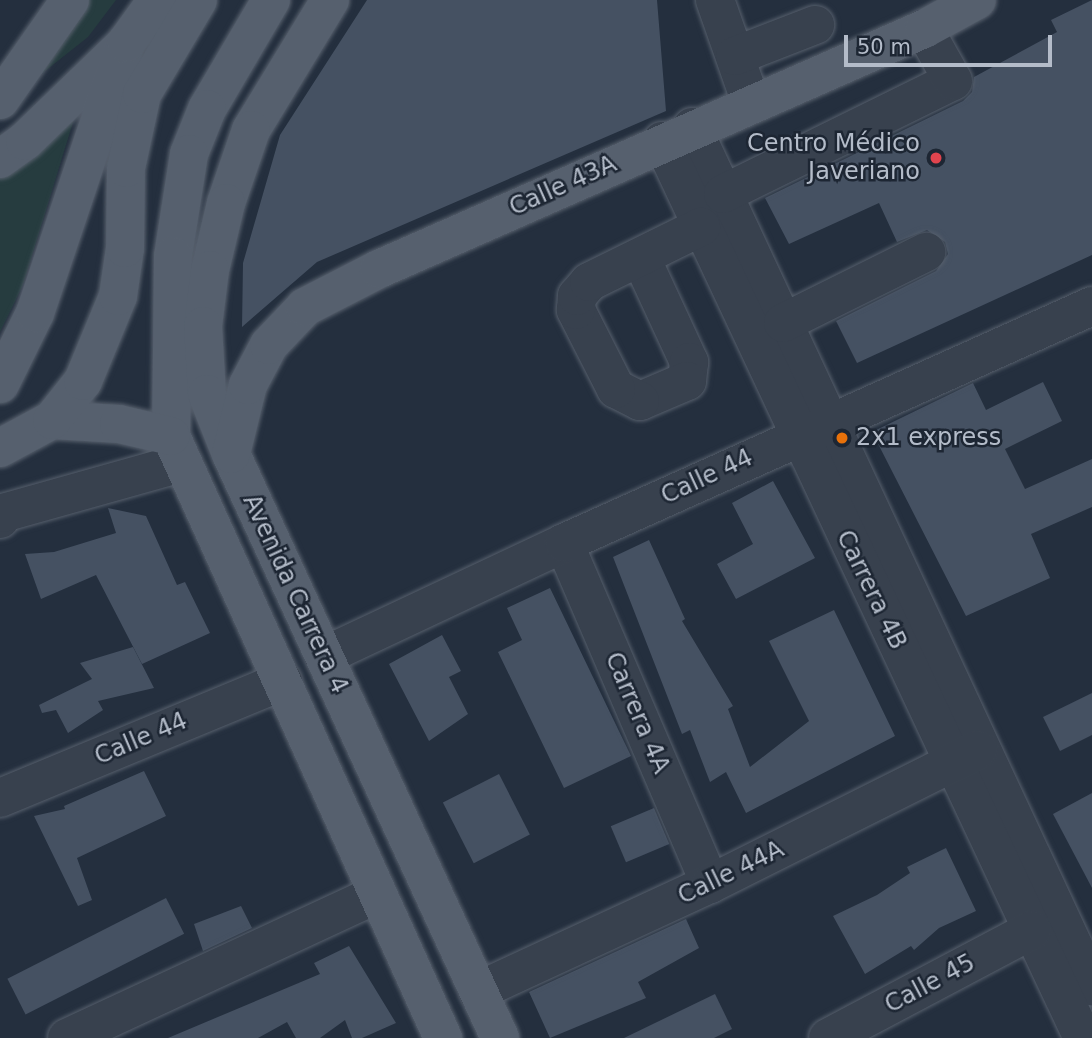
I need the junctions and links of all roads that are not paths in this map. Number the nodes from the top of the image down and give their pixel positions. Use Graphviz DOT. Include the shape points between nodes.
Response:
graph roads {
  1 [pos="70,0"];
  2 [pos="157,0"];
  3 [pos="198,0"];
  4 [pos="271,0"];
  5 [pos="330,0"];
  6 [pos="715,0"];
  7 [pos="977,0"];
  8 [pos="811,13"];
  9 [pos="924,29"];
  10 [pos="113,54"];
  11 [pos="735,57"];
  12 [pos="830,67"];
  13 [pos="0,100"];
  14 [pos="751,103"];
  15 [pos="677,134"];
  16 [pos="0,159"];
  17 [pos="723,194"];
  18 [pos="701,227"];
  19 [pos="926,252"];
  20 [pos="641,258"];
  21 [pos="1092,306"];
  22 [pos="783,323"];
  23 [pos="0,384"];
  24 [pos="52,420"];
  25 [pos="813,429"];
  26 [pos="2,447"];
  27 [pos="176,449"];
  28 [pos="231,454"];
  29 [pos="2,516"];
  30 [pos="564,543"];
  31 [pos="324,656"];
  32 [pos="283,681"];
  33 [pos="968,756"];
  34 [pos="0,798"];
  35 [pos="710,884"];
  36 [pos="377,894"];
  37 [pos="1032,930"];
  38 [pos="1092,986"];
  39 [pos="478,991"];
  40 [pos="67,1038"];
  41 [pos="443,1038"];
  42 [pos="500,1038"];
  43 [pos="828,1038"];
  44 [pos="1083,1038"];
  1 -- 13 [label="main road"];
  2 -- 10 [label="main road"];
  3 -- 24 [label="main road" via="142,94 126,168 125,248 118,296 83,381"];
  4 -- 27 [label="main road, Avenida Carrera 4" via="207,108 189,154 173,256"];
  5 -- 28 [label="main road, Avenida Carrera 4" via="251,131 220,230 203,326 207,394"];
  6 -- 11 [label="street"];
  7 -- 9 [label="main road, Calle 43A"];
  8 -- 11 [label="street"];
  8 -- 12 [label="street"];
  9 -- 12 [label="main road, Calle 43A"];
  9 -- 17 [label="street" via="953,80"];
  10 -- 16 [label="main road" via="25,141"];
  10 -- 23 [label="main road" via="35,313"];
  11 -- 14 [label="street"];
  12 -- 14 [label="main road, Calle 43A"];
  14 -- 15 [label="main road, Calle 43A"];
  15 -- 17 [label="street, Carrera 4B"];
  15 -- 18 [label="street, Carrera 4B"];
  15 -- 28 [label="main road, Calle 43A" via="305,307 269,345 248,385"];
  17 -- 22 [label="street, Carrera 4B"];
  18 -- 20 [label="street"];
  18 -- 25 [label="street, Carrera 4B"];
  19 -- 22 [label="street"];
  21 -- 25 [label="street, Calle 44"];
  22 -- 25 [label="street, Carrera 4B"];
  24 -- 26 [label="main road"];
  24 -- 27 [label="main road" via="119,424"];
  25 -- 30 [label="street, Calle 44"];
  25 -- 33 [label="street, Carrera 4B"];
  27 -- 29 [label="street"];
  27 -- 32 [label="main road, Avenida Carrera 4"];
  28 -- 31 [label="main road, Avenida Carrera 4"];
  30 -- 31 [label="street, Calle 44"];
  30 -- 35 [label="street, Carrera 4A"];
  31 -- 39 [label="main road, Avenida Carrera 4"];
  32 -- 34 [label="street, Calle 44"];
  32 -- 36 [label="main road, Avenida Carrera 4"];
  33 -- 35 [label="street, Calle 44A"];
  33 -- 37 [label="street, Carrera 4B"];
  33 -- 38 [label="street, Carrera 4B"];
  35 -- 39 [label="street, Calle 44A"];
  36 -- 40 [label="street"];
  36 -- 41 [label="main road, Avenida Carrera 4"];
  37 -- 43 [label="street, Calle 45"];
  37 -- 44 [label="street, Carrera 4B"];
  39 -- 42 [label="main road, Avenida Carrera 4"];
}
